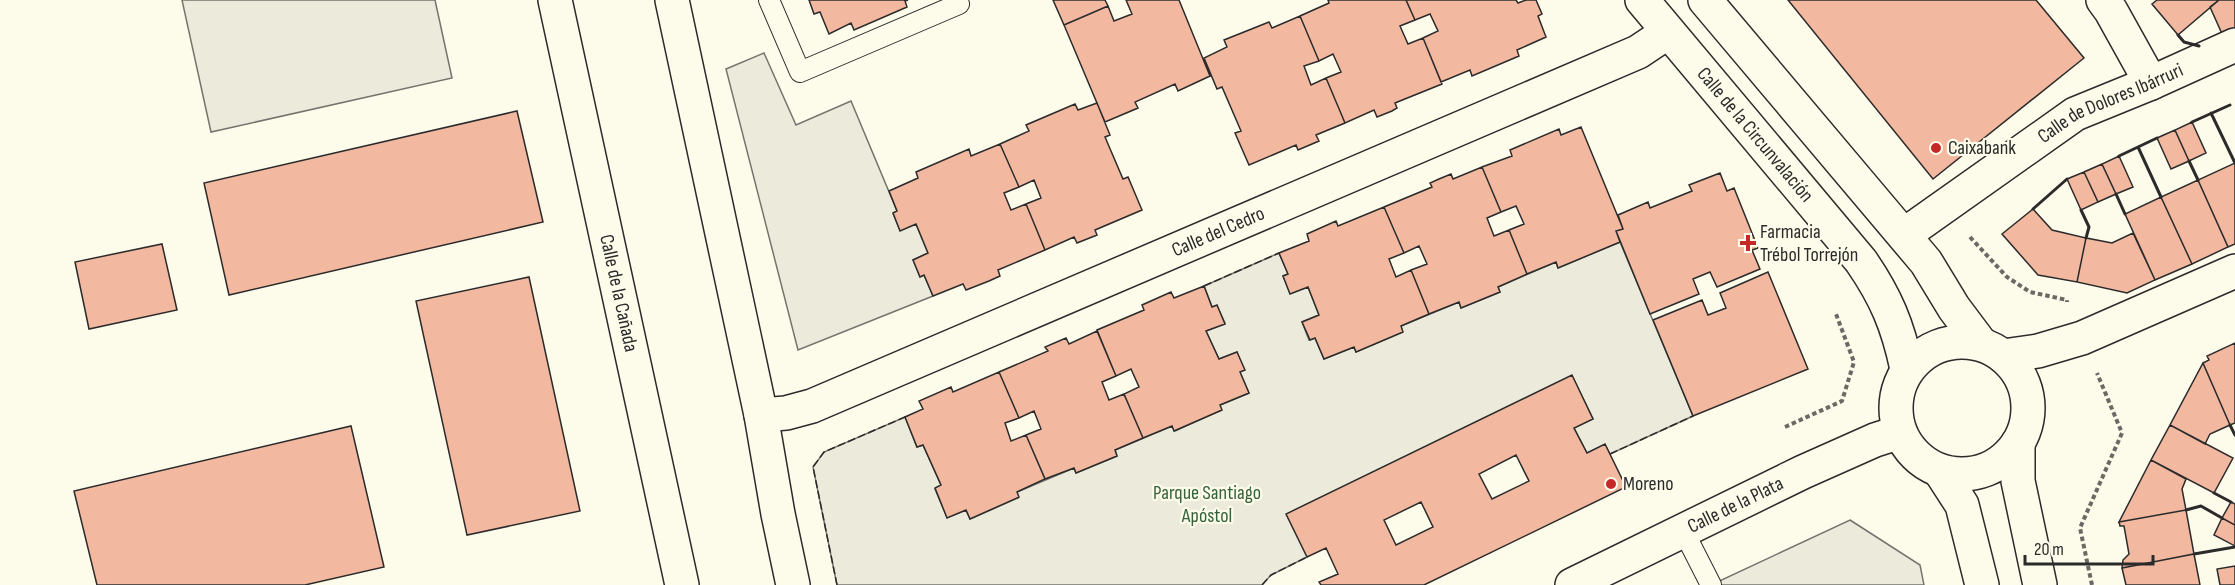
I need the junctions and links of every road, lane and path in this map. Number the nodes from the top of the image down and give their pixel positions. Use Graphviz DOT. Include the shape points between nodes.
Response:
graph roads {
  1 [pos="555,0"];
  2 [pos="672,0"];
  3 [pos="769,0"];
  4 [pos="1642,0"];
  5 [pos="1705,0"];
  6 [pos="2103,0"];
  7 [pos="959,4"];
  8 [pos="1668,32"];
  9 [pos="2235,45"];
  10 [pos="2151,83"];
  11 [pos="1904,235"];
  12 [pos="2235,271"];
  13 [pos="1836,314"];
  14 [pos="1992,350"];
  15 [pos="1908,369"];
  16 [pos="761,415"];
  17 [pos="1785,427"];
  18 [pos="1900,432"];
  19 [pos="2018,443"];
  20 [pos="1940,471"];
  21 [pos="1684,532"];
  22 [pos="2083,544"];
  23 [pos="682,585"];
  24 [pos="793,585"];
  25 [pos="1572,585"];
  26 [pos="1711,585"];
  27 [pos="1982,585"];
  28 [pos="2040,585"];
  29 [pos="2092,585"];
  1 -- 23 [label="street, Calle de la Cañada"];
  2 -- 16 [label="street"];
  3 -- 7 [label="lane" via="800,72"];
  4 -- 8 [label="street, Calle de la Circunvalación"];
  5 -- 11 [label="street"];
  6 -- 10 [label="street"];
  8 -- 15 [label="street, Calle de la Circunvalación" via="1880,288 1900,334"];
  8 -- 16 [label="street, Calle del Cedro" via="1638,52 812,406"];
  9 -- 10 [label="street, Calle de Dolores Ibárruri"];
  10 -- 11 [label="street, Calle de Dolores Ibárruri" via="2075,114"];
  11 -- 14 [label="street" via="1954,308"];
  12 -- 14 [label="street" via="2082,338 2037,351"];
  13 -- 17 [label="path" via="1854,362 1842,401"];
  14 -- 15 [label="street" via="1954,342 1928,350"];
  14 -- 19 [label="street" via="2019,373 2028,397 2027,420"];
  15 -- 18 [label="street" via="1898,389 1895,411"];
  16 -- 24 [label="street"];
  18 -- 20 [label="street" via="1916,455"];
  18 -- 21 [label="street, Calle de la Plata" via="1803,472"];
  19 -- 20 [label="street" via="1997,464 1969,474"];
  19 -- 28 [label="street" via="2018,481"];
  20 -- 27 [label="street" via="1962,506"];
  21 -- 25 [label="street, Calle de la Plata"];
  21 -- 26 [label="lane"];
  22 -- 29 [label="path"];
}
